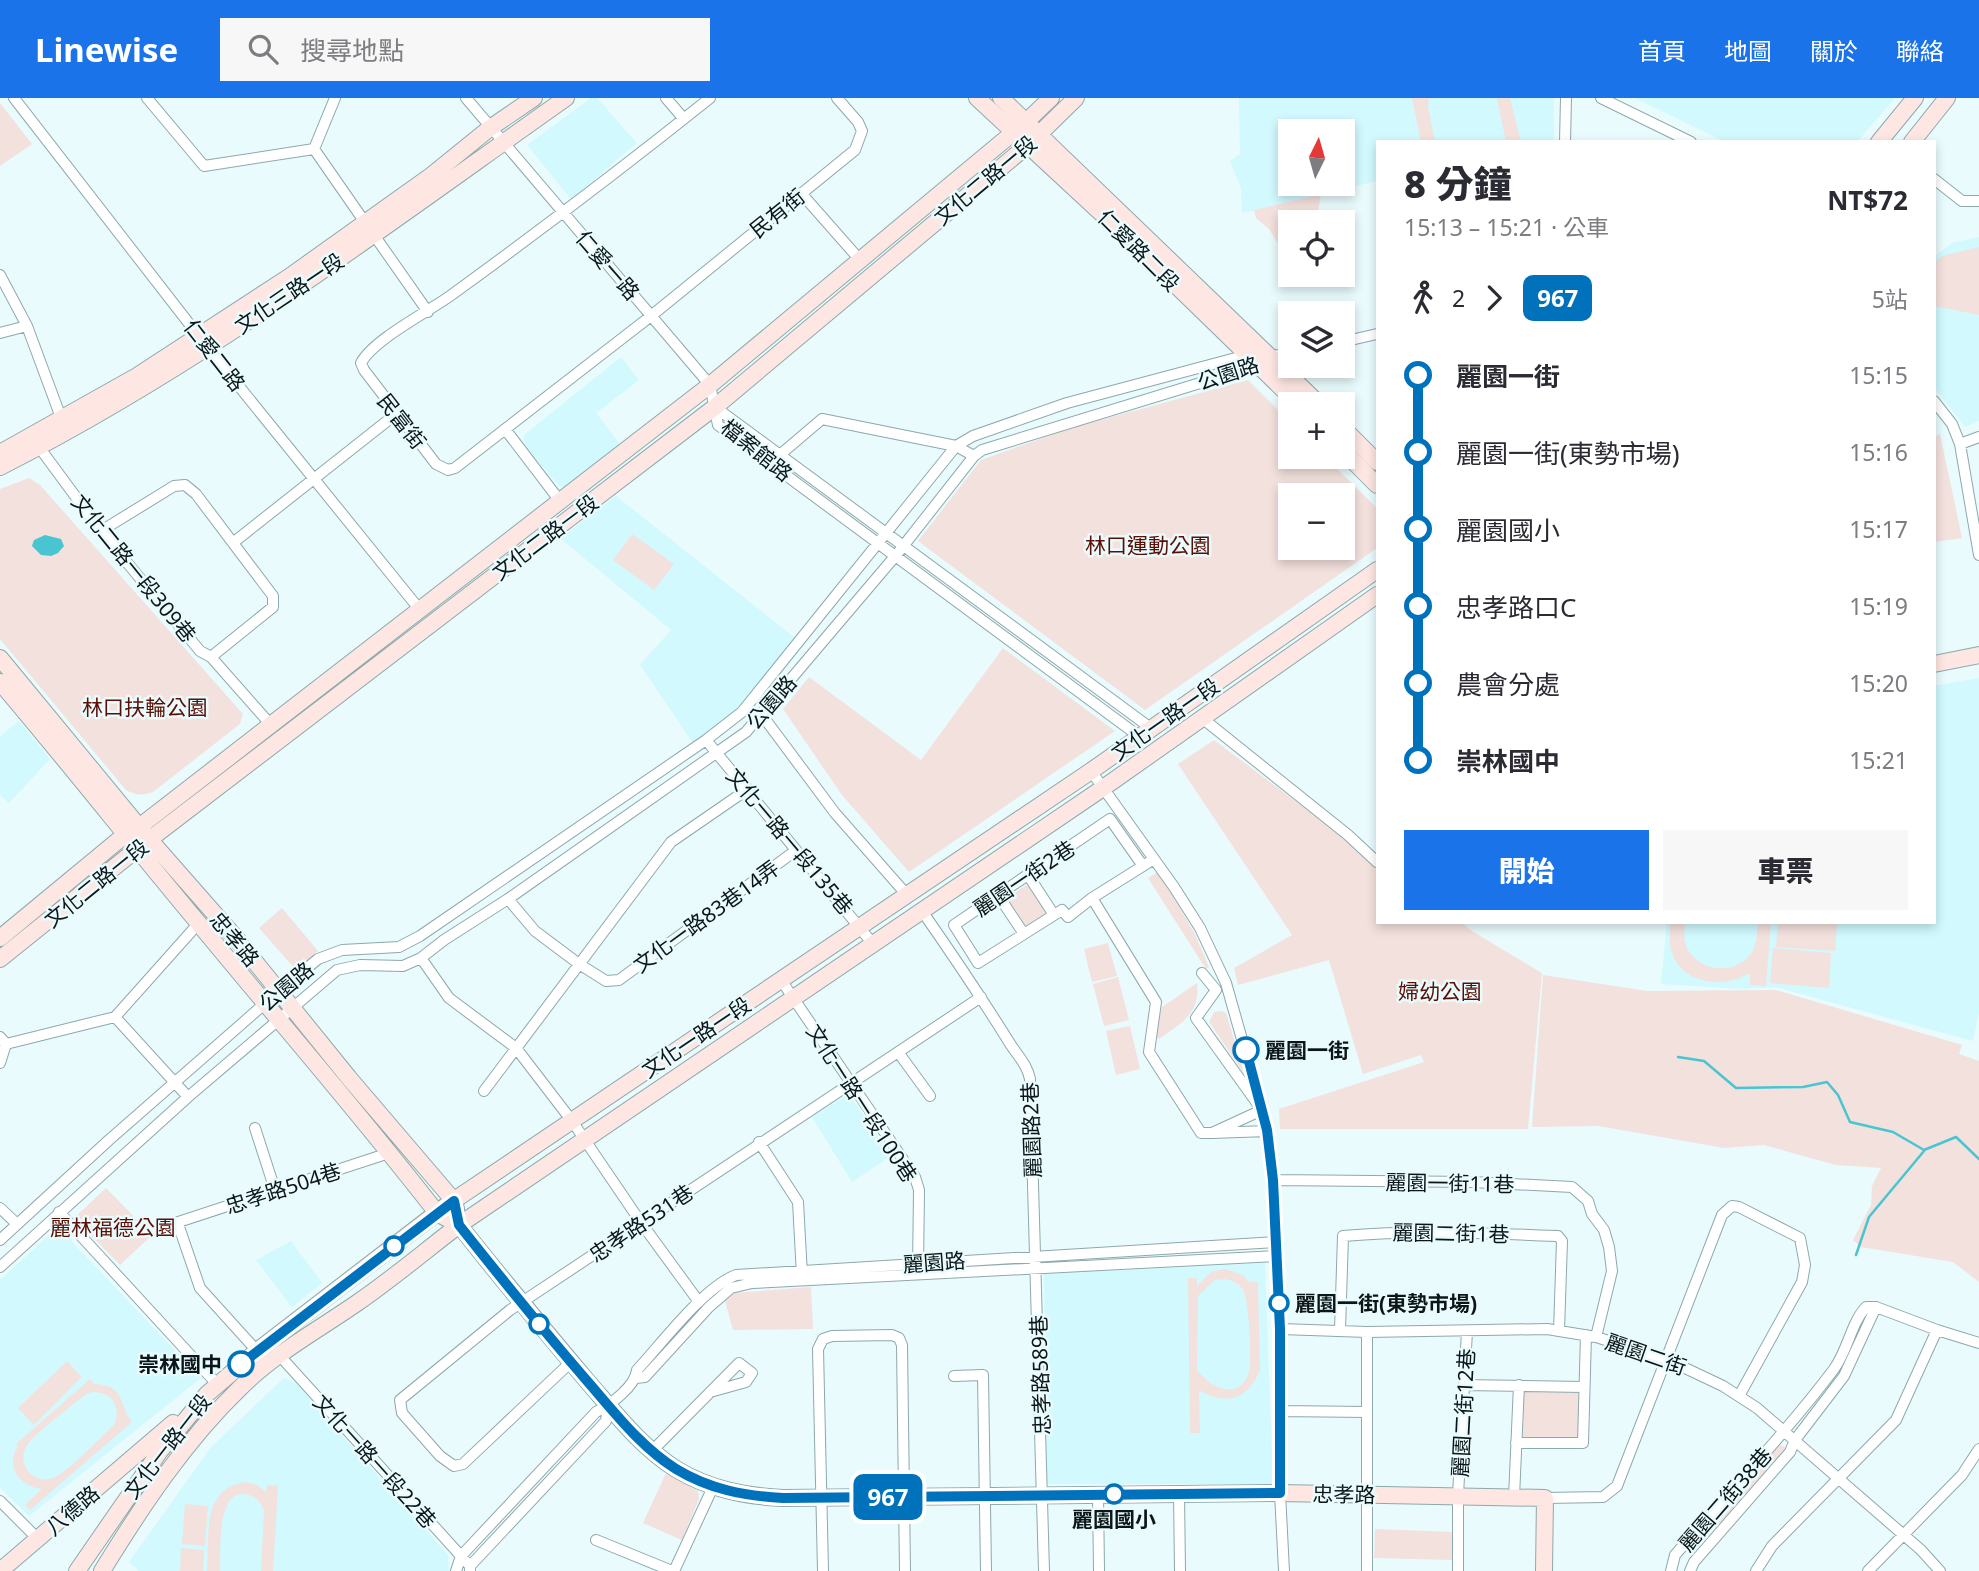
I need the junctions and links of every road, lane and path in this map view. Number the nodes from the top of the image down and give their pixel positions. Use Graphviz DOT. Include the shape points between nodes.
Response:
graph roads {
  1 [pos="148,98"];
  2 [pos="335,98"];
  3 [pos="466,98"];
  4 [pos="534,98"];
  5 [pos="566,98"];
  6 [pos="666,98"];
  7 [pos="710,98"];
  8 [pos="837,98"];
  9 [pos="977,98"];
  10 [pos="1001,98"];
  11 [pos="1051,98"];
  12 [pos="1076,98"];
  13 [pos="1566,98"];
  14 [pos="1601,98"];
  15 [pos="1915,98"];
  16 [pos="1947,98"];
  17 [pos="20,100"];
  18 [pos="684,119"];
  19 [pos="490,128"];
  20 [pos="1020,128"];
  21 [pos="1035,139"];
  22 [pos="1565,140"];
  23 [pos="1687,140"];
  24 [pos="1884,140"];
  25 [pos="1914,140"];
  26 [pos="502,143"];
  27 [pos="314,149"];
  28 [pos="1936,181"];
  29 [pos="801,193"];
  30 [pos="1979,201"];
  31 [pos="563,214"];
  32 [pos="364,221"];
  33 [pos="374,235"];
  34 [pos="860,260"];
  35 [pos="0,275"];
  36 [pos="428,312"];
  37 [pos="651,316"];
  38 [pos="27,326"];
  39 [pos="0,333"];
  40 [pos="1376,334"];
  41 [pos="1355,339"];
  42 [pos="204,341"];
  43 [pos="1247,355"];
  44 [pos="1278,357"];
  45 [pos="1266,361"];
  46 [pos="1202,367"];
  47 [pos="1206,381"];
  48 [pos="710,385"];
  49 [pos="1289,392"];
  50 [pos="1304,392"];
  51 [pos="1067,403"];
  52 [pos="1936,404"];
  53 [pos="715,407"];
  54 [pos="396,414"];
  55 [pos="1075,420"];
  56 [pos="64,425"];
  57 [pos="505,429"];
  58 [pos="1979,437"];
  59 [pos="1355,440"];
  60 [pos="36,442"];
  61 [pos="1960,444"];
  62 [pos="956,446"];
  63 [pos="0,453"];
  64 [pos="780,454"];
  65 [pos="974,456"];
  66 [pos="1376,461"];
  67 [pos="770,463"];
  68 [pos="1355,463"];
  69 [pos="0,467"];
  70 [pos="313,480"];
  71 [pos="1376,484"];
  72 [pos="560,501"];
  73 [pos="101,531"];
  74 [pos="886,532"];
  75 [pos="233,542"];
  76 [pos="877,543"];
  77 [pos="903,545"];
  78 [pos="1978,547"];
  79 [pos="895,556"];
  80 [pos="1376,571"];
  81 [pos="1376,596"];
  82 [pos="420,610"];
  83 [pos="1979,655"];
  84 [pos="211,657"];
  85 [pos="0,658"];
  86 [pos="1936,664"];
  87 [pos="0,682"];
  88 [pos="742,712"];
  89 [pos="762,715"];
  90 [pos="1202,718"];
  91 [pos="271,725"];
  92 [pos="753,726"];
  93 [pos="1146,733"];
  94 [pos="706,740"];
  95 [pos="718,753"];
  96 [pos="1091,771"];
  97 [pos="1103,788"];
  98 [pos="748,789"];
  99 [pos="138,837"];
  100 [pos="564,838"];
  101 [pos="574,851"];
  102 [pos="795,851"];
  103 [pos="1154,859"];
  104 [pos="1376,861"];
  105 [pos="1143,866"];
  106 [pos="1028,875"];
  107 [pos="907,895"];
  108 [pos="998,895"];
  109 [pos="1092,898"];
  110 [pos="508,899"];
  111 [pos="922,911"];
  112 [pos="1054,915"];
  113 [pos="198,924"];
  114 [pos="861,926"];
  115 [pos="422,934"];
  116 [pos="1024,934"];
  117 [pos="0,937"];
  118 [pos="873,944"];
  119 [pos="433,949"];
  120 [pos="327,956"];
  121 [pos="421,958"];
  122 [pos="0,959"];
  123 [pos="579,964"];
  124 [pos="337,970"];
  125 [pos="1202,972"];
  126 [pos="781,980"];
  127 [pos="272,997"];
  128 [pos="981,997"];
  129 [pos="793,998"];
  130 [pos="285,1013"];
  131 [pos="115,1017"];
  132 [pos="248,1019"];
  133 [pos="261,1034"];
  134 [pos="3,1040"];
  135 [pos="516,1048"];
  136 [pos="898,1052"];
  137 [pos="0,1063"];
  138 [pos="176,1083"];
  139 [pos="851,1084"];
  140 [pos="484,1091"];
  141 [pos="930,1096"];
  142 [pos="188,1097"];
  143 [pos="1262,1110"];
  144 [pos="572,1121"];
  145 [pos="255,1128"];
  146 [pos="1267,1130"];
  147 [pos="1212,1133"];
  148 [pos="583,1140"];
  149 [pos="760,1142"];
  150 [pos="389,1153"];
  151 [pos="1273,1180"];
  152 [pos="275,1189"];
  153 [pos="454,1201"];
  154 [pos="0,1208"];
  155 [pos="59,1212"];
  156 [pos="437,1213"];
  157 [pos="17,1224"];
  158 [pos="178,1224"];
  159 [pos="642,1224"];
  160 [pos="459,1225"];
  161 [pos="154,1230"];
  162 [pos="0,1240"];
  163 [pos="1278,1242"];
  164 [pos="1035,1256"];
  165 [pos="1276,1256"];
  166 [pos="918,1263"];
  167 [pos="0,1267"];
  168 [pos="1037,1269"];
  169 [pos="802,1275"];
  170 [pos="918,1276"];
  171 [pos="699,1302"];
  172 [pos="522,1303"];
  173 [pos="1876,1307"];
  174 [pos="1280,1329"];
  175 [pos="1340,1330"];
  176 [pos="1937,1330"];
  177 [pos="1467,1331"];
  178 [pos="1559,1331"];
  179 [pos="1367,1332"];
  180 [pos="1591,1336"];
  181 [pos="1979,1343"];
  182 [pos="257,1351"];
  183 [pos="280,1356"];
  184 [pos="1666,1359"];
  185 [pos="571,1362"];
  186 [pos="954,1376"];
  187 [pos="636,1378"];
  188 [pos="1464,1385"];
  189 [pos="1519,1385"];
  190 [pos="1584,1387"];
  191 [pos="212,1389"];
  192 [pos="710,1392"];
  193 [pos="1739,1396"];
  194 [pos="1808,1401"];
  195 [pos="608,1405"];
  196 [pos="1818,1408"];
  197 [pos="1281,1411"];
  198 [pos="1367,1412"];
  199 [pos="1785,1430"];
  200 [pos="1795,1440"];
  201 [pos="1516,1443"];
  202 [pos="1979,1450"];
  203 [pos="651,1452"];
  204 [pos="1840,1478"];
  205 [pos="713,1487"];
  206 [pos="1179,1493"];
  207 [pos="1280,1493"];
  208 [pos="1098,1494"];
  209 [pos="986,1495"];
  210 [pos="1043,1495"];
  211 [pos="1368,1495"];
  212 [pos="1458,1495"];
  213 [pos="821,1497"];
  214 [pos="904,1497"];
  215 [pos="1514,1497"];
  216 [pos="1545,1498"];
  217 [pos="0,1501"];
  218 [pos="1703,1525"];
  219 [pos="1902,1535"];
  220 [pos="1717,1538"];
  221 [pos="38,1539"];
  222 [pos="596,1539"];
  223 [pos="461,1556"];
  224 [pos="470,1568"];
  225 [pos="0,1571"];
  226 [pos="77,1571"];
  227 [pos="102,1571"];
  228 [pos="456,1571"];
  229 [pos="673,1571"];
  230 [pos="822,1571"];
  231 [pos="905,1571"];
  232 [pos="986,1571"];
  233 [pos="1044,1571"];
  234 [pos="1099,1571"];
  235 [pos="1180,1571"];
  236 [pos="1284,1571"];
  237 [pos="1367,1571"];
  238 [pos="1458,1571"];
  239 [pos="1544,1571"];
  240 [pos="1671,1571"];
  241 [pos="1690,1571"];
  242 [pos="1756,1571"];
  243 [pos="1868,1571"];
  244 [pos="1940,1571"];
  1 -- 27 [label="street" via="204,166"];
  2 -- 27 [label="street"];
  3 -- 19 [label="street, 仁愛一路"];
  4 -- 19 [label="street, 文化三路一段"];
  5 -- 26 [label="street, 文化三路一段"];
  6 -- 18 [label="street"];
  7 -- 18 [label="street"];
  8 -- 29 [label="street, 民有街" via="858,122 861,141"];
  9 -- 20 [label="street, 仁愛路二段"];
  10 -- 20 [label="street, 仁愛路二段"];
  11 -- 20 [label="street, 文化二路一段"];
  12 -- 21 [label="street, 文化二路一段"];
  13 -- 22 [label="street"];
  14 -- 23 [label="street"];
  15 -- 24 [label="street"];
  16 -- 25 [label="street"];
  17 -- 42 [label="street, 仁愛二路"];
  18 -- 31 [label="street"];
  19 -- 26 [label="street, 仁愛一路"];
  19 -- 32 [label="street, 文化三路一段" via="432,176"];
  20 -- 21 [label="street, 仁愛路二段"];
  20 -- 34 [label="street, 文化二路一段"];
  21 -- 43 [label="street, 仁愛路二段"];
  21 -- 45 [label="street, 仁愛路二段"];
  21 -- 53 [label="street, 文化二路一段"];
  26 -- 31 [label="street, 仁愛一路"];
  26 -- 33 [label="street, 文化三路一段"];
  27 -- 32 [label="street"];
  28 -- 30 [label="street" via="1962,201"];
  29 -- 34 [label="street"];
  29 -- 37 [label="street, 民有街"];
  31 -- 36 [label="street, 民富街"];
  31 -- 37 [label="street, 仁愛一路"];
  32 -- 42 [label="street, 文化三路一段"];
  33 -- 36 [label="street"];
  33 -- 42 [label="street, 文化三路一段"];
  34 -- 48 [label="street, 文化二路一段"];
  35 -- 38 [label="street"];
  36 -- 54 [label="street, 民富街" via="372,347 361,363"];
  37 -- 48 [label="street, 仁愛一路"];
  37 -- 57 [label="street, 民富街"];
  38 -- 39 [label="street"];
  38 -- 56 [label="street"];
  40 -- 41 [label="street"];
  42 -- 56 [label="street, 文化三路一段" via="137,376"];
  42 -- 70 [label="street, 仁愛二路"];
  43 -- 45 [label="street, 仁愛路二段"];
  43 -- 46 [label="street, 公園路"];
  44 -- 45 [label="street, 公園路"];
  45 -- 47 [label="street, 公園路"];
  45 -- 49 [label="street, 仁愛路二段"];
  45 -- 50 [label="street, 仁愛路二段"];
  46 -- 47 [label="street"];
  46 -- 51 [label="street, 公園路"];
  47 -- 55 [label="street, 公園路"];
  48 -- 53 [label="street, 仁愛一路"];
  48 -- 72 [label="street, 文化二路一段"];
  51 -- 55 [label="street"];
  51 -- 62 [label="street, 公園路"];
  52 -- 61 [label="street"];
  53 -- 64 [label="street, 檔案館路"];
  53 -- 67 [label="street, 檔案館路" via="718,425"];
  53 -- 99 [label="street, 文化二路一段"];
  54 -- 57 [label="street, 民富街" via="436,464 448,470"];
  54 -- 70 [label="street"];
  55 -- 65 [label="street, 公園路"];
  56 -- 60 [label="street, 文化三路一段"];
  57 -- 72 [label="street"];
  58 -- 61 [label="street"];
  59 -- 66 [label="street"];
  60 -- 63 [label="street, 文化三路一段"];
  60 -- 69 [label="street, 文化三路一段"];
  60 -- 73 [label="street, 文化二路一段309巷"];
  61 -- 78 [label="street"];
  62 -- 64 [label="street" via="822,419"];
  62 -- 65 [label="street"];
  62 -- 74 [label="street, 公園路"];
  64 -- 67 [label="street"];
  64 -- 74 [label="street, 檔案館路"];
  65 -- 77 [label="street, 公園路"];
  67 -- 76 [label="street, 檔案館路"];
  68 -- 71 [label="street"];
  70 -- 75 [label="street"];
  70 -- 82 [label="street, 仁愛二路"];
  72 -- 82 [label="street, 文化二路一段"];
  73 -- 75 [label="street" via="174,486 185,485"];
  73 -- 84 [label="street, 文化二路一段309巷" via="201,651"];
  74 -- 76 [label="street, 公園路"];
  74 -- 77 [label="street, 檔案館路"];
  75 -- 84 [label="street" via="274,596 273,607"];
  76 -- 79 [label="street, 檔案館路"];
  76 -- 88 [label="street, 公園路"];
  77 -- 79 [label="street, 公園路"];
  77 -- 93 [label="street, 檔案館路"];
  79 -- 89 [label="street, 公園路"];
  79 -- 93 [label="street, 檔案館路"];
  80 -- 93 [label="street, 文化一路一段"];
  81 -- 90 [label="street, 文化一路一段"];
  82 -- 91 [label="street, 文化二路一段"];
  83 -- 86 [label="street"];
  84 -- 91 [label="street, 文化二路一段309巷"];
  85 -- 99 [label="street, 忠孝路"];
  87 -- 99 [label="street, 忠孝路"];
  88 -- 92 [label="street"];
  88 -- 94 [label="street, 公園路"];
  89 -- 92 [label="street, 公園路"];
  89 -- 107 [label="street" via="835,813"];
  90 -- 97 [label="street, 文化一路一段"];
  90 -- 104 [label="street"];
  91 -- 99 [label="street, 文化二路一段"];
  92 -- 95 [label="street, 公園路"];
  93 -- 96 [label="street, 文化一路一段"];
  94 -- 95 [label="street, 文化一路一段135巷"];
  94 -- 100 [label="street, 公園路"];
  95 -- 98 [label="street, 文化一路一段135巷"];
  95 -- 101 [label="street, 公園路"];
  96 -- 97 [label="street"];
  96 -- 107 [label="street, 文化一路一段"];
  97 -- 103 [label="street"];
  97 -- 111 [label="street, 文化一路一段"];
  98 -- 102 [label="street, 文化一路一段135巷"];
  98 -- 123 [label="street" via="671,842"];
  99 -- 113 [label="street, 忠孝路"];
  99 -- 117 [label="street, 文化二路一段"];
  99 -- 122 [label="street, 文化二路一段"];
  99 -- 127 [label="street, 忠孝路" via="235,937"];
  100 -- 101 [label="street"];
  100 -- 115 [label="street, 公園路"];
  101 -- 110 [label="street, 公園路"];
  102 -- 114 [label="street, 文化一路一段135巷"];
  102 -- 123 [label="street, 文化一路83巷14弄" via="619,980 606,981"];
  103 -- 105 [label="street, 麗園一街2巷"];
  103 -- 143 [label="street" via="1199,928 1226,983"];
  105 -- 106 [label="street, 麗園一街2巷" via="1110,819"];
  105 -- 109 [label="street, 麗園一街2巷"];
  106 -- 108 [label="street, 麗園一街2巷"];
  106 -- 112 [label="street"];
  107 -- 114 [label="street, 文化一路一段"];
  108 -- 116 [label="street"];
  108 -- 116 [label="street, 麗園一街2巷" via="954,925 978,963"];
  109 -- 112 [label="street, 麗園一街2巷" via="1068,918 1062,910"];
  109 -- 147 [label="street" via="1156,1002 1149,1052 1201,1133"];
  110 -- 119 [label="street, 公園路"];
  110 -- 123 [label="street, 文化一路83巷14弄" via="535,931"];
  111 -- 118 [label="street, 文化一路一段"];
  111 -- 128 [label="street, 麗園路2巷"];
  112 -- 116 [label="street, 麗園一街2巷"];
  113 -- 127 [label="street, 忠孝路"];
  113 -- 131 [label="street"];
  114 -- 118 [label="street, 文化一路一段135巷"];
  114 -- 126 [label="street, 文化一路一段"];
  115 -- 119 [label="street"];
  115 -- 120 [label="street, 公園路" via="400,947 342,950"];
  118 -- 129 [label="street, 文化一路一段"];
  119 -- 121 [label="street, 公園路"];
  120 -- 124 [label="street"];
  120 -- 127 [label="street, 公園路"];
  121 -- 124 [label="street, 公園路" via="403,967 360,965"];
  121 -- 135 [label="street" via="449,998"];
  123 -- 135 [label="street"];
  124 -- 130 [label="street, 公園路"];
  125 -- 143 [label="street" via="1216,990 1196,1018"];
  126 -- 129 [label="street, 文化一路一段100巷"];
  126 -- 144 [label="street, 文化一路一段"];
  127 -- 130 [label="street, 忠孝路"];
  127 -- 132 [label="street, 公園路"];
  128 -- 136 [label="street, 忠孝路531巷"];
  128 -- 164 [label="street, 麗園路2巷" via="1028,1068"];
  129 -- 139 [label="street, 文化一路一段100巷"];
  129 -- 148 [label="street, 文化一路一段"];
  130 -- 133 [label="street, 公園路"];
  130 -- 150 [label="street, 忠孝路" via="306,1055"];
  130 -- 153 [label="street, 忠孝路"];
  131 -- 134 [label="street"];
  131 -- 138 [label="street"];
  132 -- 133 [label="street"];
  132 -- 138 [label="street, 公園路"];
  133 -- 142 [label="street, 公園路"];
  134 -- 137 [label="street"];
  135 -- 140 [label="street"];
  135 -- 144 [label="street"];
  136 -- 139 [label="street, 忠孝路531巷"];
  136 -- 141 [label="street"];
  138 -- 142 [label="street"];
  138 -- 157 [label="street, 公園路"];
  139 -- 149 [label="street, 忠孝路531巷"];
  139 -- 166 [label="street, 文化一路一段100巷" via="915,1177 919,1190"];
  142 -- 155 [label="street, 公園路"];
  143 -- 146 [label="street"];
  143 -- 147 [label="street"];
  144 -- 148 [label="street"];
  144 -- 153 [label="street, 文化一路一段"];
  145 -- 152 [label="street"];
  146 -- 147 [label="street"];
  146 -- 151 [label="street"];
  148 -- 159 [label="street"];
  148 -- 160 [label="street, 文化一路一段"];
  149 -- 159 [label="street, 忠孝路531巷"];
  149 -- 169 [label="street" via="798,1202"];
  150 -- 152 [label="street, 忠孝路504巷"];
  150 -- 156 [label="street, 忠孝路"];
  151 -- 163 [label="street"];
  151 -- 180 [label="street, 麗園一街11巷" via="1572,1187 1588,1201 1604,1230 1612,1271"];
  152 -- 158 [label="street, 忠孝路504巷"];
  153 -- 156 [label="street, 文化一路一段"];
  153 -- 160 [label="street, 忠孝路"];
  154 -- 157 [label="street"];
  155 -- 167 [label="street, 公園路"];
  155 -- 191 [label="street"];
  156 -- 160 [label="street, 忠孝路"];
  156 -- 182 [label="street, 文化一路一段"];
  157 -- 162 [label="street, 公園路"];
  158 -- 161 [label="street, 忠孝路504巷"];
  158 -- 182 [label="street" via="200,1287"];
  159 -- 171 [label="street"];
  159 -- 172 [label="street, 忠孝路531巷"];
  160 -- 172 [label="street, 忠孝路"];
  160 -- 183 [label="street, 文化一路一段"];
  163 -- 164 [label="street, 麗園路"];
  163 -- 165 [label="street"];
  164 -- 166 [label="street, 麗園路"];
  164 -- 168 [label="street, 忠孝路589巷"];
  165 -- 168 [label="street, 麗園路"];
  165 -- 174 [label="street"];
  166 -- 169 [label="street, 麗園路"];
  166 -- 170 [label="street, 文化一路一段100巷"];
  168 -- 170 [label="street, 麗園路"];
  168 -- 210 [label="street, 忠孝路589巷"];
  169 -- 170 [label="street, 麗園路"];
  169 -- 171 [label="street, 麗園路" via="736,1275 723,1280"];
  169 -- 187 [label="street, 麗園路" via="731,1288 645,1377"];
  171 -- 187 [label="street, 麗園路" via="637,1370"];
  172 -- 185 [label="street, 忠孝路"];
  172 -- 185 [label="street, 忠孝路531巷" via="400,1401 402,1412 448,1464 463,1464"];
  173 -- 176 [label="street"];
  173 -- 194 [label="street, 麗園二街38巷" via="1861,1312 1841,1358"];
  173 -- 196 [label="street, 麗園二街38巷" via="1844,1376"];
  174 -- 175 [label="street, 麗園二街"];
  174 -- 197 [label="street"];
  175 -- 178 [label="street, 麗園二街1巷" via="1343,1236 1454,1232 1558,1236 1562,1241"];
  175 -- 179 [label="street, 麗園二街"];
  176 -- 181 [label="street"];
  176 -- 204 [label="street" via="1896,1420"];
  177 -- 178 [label="street, 麗園二街"];
  177 -- 179 [label="street, 麗園二街"];
  177 -- 188 [label="street, 麗園二街12巷"];
  178 -- 180 [label="street, 麗園二街"];
  179 -- 198 [label="street"];
  180 -- 184 [label="street, 麗園二街"];
  180 -- 190 [label="street"];
  182 -- 191 [label="street, 文化一路一段"];
  183 -- 223 [label="street, 文化一路一段22巷"];
  183 -- 227 [label="street, 文化一路一段" via="241,1386 201,1431"];
  184 -- 193 [label="street, 麗園二街"];
  184 -- 193 [label="street, 忠孝路" via="1722,1214 1731,1206 1739,1207 1800,1238 1805,1265 1802,1282"];
  184 -- 216 [label="street, 忠孝路" via="1617,1486 1603,1497"];
  185 -- 195 [label="street, 忠孝路"];
  186 -- 209 [label="street" via="983,1375"];
  187 -- 195 [label="street, 麗園路"];
  188 -- 189 [label="street"];
  188 -- 212 [label="street, 麗園二街12巷"];
  189 -- 190 [label="street"];
  189 -- 201 [label="street"];
  190 -- 201 [label="street" via="1583,1443"];
  191 -- 221 [label="street, 八德路"];
  191 -- 226 [label="street, 文化一路一段" via="160,1451"];
  192 -- 203 [label="street"];
  193 -- 199 [label="street, 麗園二街"];
  194 -- 196 [label="street"];
  194 -- 199 [label="street, 麗園二街38巷"];
  195 -- 203 [label="street, 忠孝路"];
  195 -- 223 [label="street, 麗園路" via="596,1412"];
  195 -- 224 [label="street, 麗園路" via="606,1421"];
  196 -- 200 [label="street, 麗園二街38巷"];
  197 -- 198 [label="street"];
  197 -- 207 [label="street"];
  198 -- 211 [label="street"];
  199 -- 200 [label="street, 麗園二街"];
  199 -- 218 [label="street, 麗園二街38巷"];
  200 -- 204 [label="street, 麗園二街"];
  200 -- 220 [label="street, 麗園二街38巷" via="1790,1452"];
  201 -- 215 [label="street"];
  202 -- 219 [label="street" via="1962,1475"];
  203 -- 205 [label="street, 忠孝路"];
  204 -- 219 [label="street, 麗園二街"];
  204 -- 242 [label="street" via="1772,1546"];
  205 -- 213 [label="street, 忠孝路" via="754,1496"];
  205 -- 229 [label="street"];
  206 -- 207 [label="street, 忠孝路"];
  206 -- 208 [label="street, 忠孝路"];
  206 -- 235 [label="street"];
  207 -- 211 [label="street, 忠孝路"];
  207 -- 236 [label="street"];
  208 -- 210 [label="street, 忠孝路"];
  208 -- 234 [label="street"];
  209 -- 210 [label="street, 忠孝路"];
  209 -- 214 [label="street, 忠孝路"];
  209 -- 232 [label="street"];
  210 -- 233 [label="street, 忠孝路589巷"];
  211 -- 212 [label="street, 忠孝路"];
  211 -- 237 [label="street"];
  212 -- 215 [label="street, 忠孝路"];
  212 -- 238 [label="street, 麗園二街12巷"];
  213 -- 214 [label="street, 忠孝路"];
  213 -- 214 [label="street" via="818,1349 823,1339 832,1336 892,1335 902,1345"];
  213 -- 230 [label="street"];
  214 -- 231 [label="street"];
  215 -- 216 [label="street, 忠孝路"];
  216 -- 239 [label="street"];
  217 -- 221 [label="street"];
  218 -- 220 [label="street"];
  218 -- 240 [label="street, 麗園二街38巷" via="1675,1555"];
  219 -- 243 [label="street"];
  219 -- 244 [label="street, 麗園二街"];
  220 -- 241 [label="street, 麗園二街38巷"];
  221 -- 225 [label="street, 八德路"];
  222 -- 229 [label="street"];
  223 -- 224 [label="street, 文化一路一段22巷"];
  223 -- 228 [label="street, 麗園路"];
}
